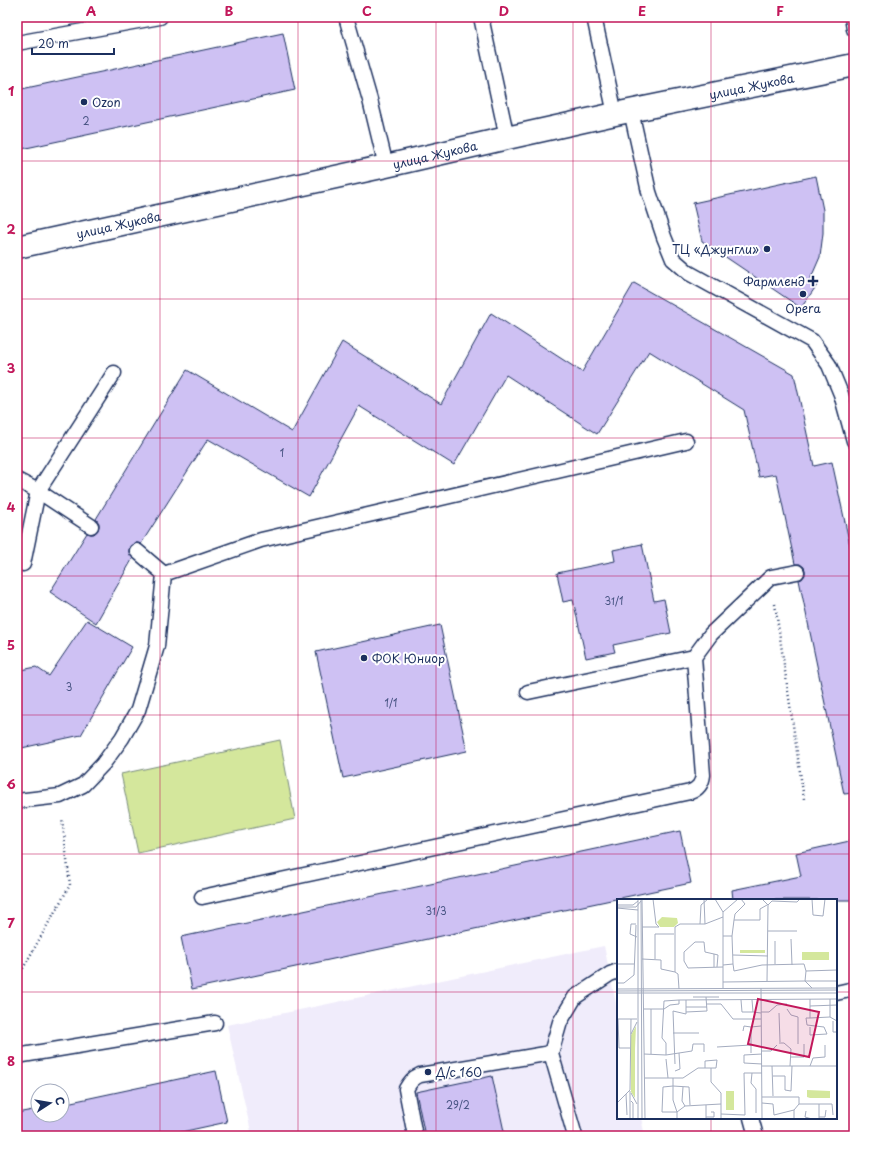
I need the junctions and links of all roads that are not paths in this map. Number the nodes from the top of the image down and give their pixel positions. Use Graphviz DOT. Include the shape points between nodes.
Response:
graph roads {
  1 [pos="160,17"];
  2 [pos="346,17"];
  3 [pos="481,17"];
  4 [pos="594,17"];
  5 [pos="852,17"];
  6 [pos="854,29"];
  7 [pos="17,43"];
  8 [pos="854,65"];
  9 [pos="623,113"];
  10 [pos="507,138"];
  11 [pos="386,166"];
  12 [pos="17,247"];
  13 [pos="114,373"];
  14 [pos="686,441"];
  15 [pos="854,441"];
  16 [pos="17,480"];
  17 [pos="38,491"];
  18 [pos="91,526"];
  19 [pos="137,551"];
  20 [pos="23,564"];
  21 [pos="797,572"];
  22 [pos="164,574"];
  23 [pos="694,657"];
  24 [pos="528,692"];
  25 [pos="17,801"];
  26 [pos="202,897"];
  27 [pos="617,970"];
  28 [pos="854,989"];
  29 [pos="837,993"];
  30 [pos="215,1023"];
  31 [pos="551,1053"];
  32 [pos="17,1056"];
  33 [pos="751,1119"];
  34 [pos="415,1136"];
  35 [pos="575,1136"];
  36 [pos="756,1136"];
  1 -- 7 [label="lane"];
  2 -- 11 [label="lane"];
  3 -- 10 [label="lane"];
  4 -- 9 [label="lane"];
  5 -- 6 [label="lane"];
  8 -- 9 [label="street, улица Жукова"];
  9 -- 10 [label="street, улица Жукова"];
  9 -- 15 [label="lane" via="673,259 689,273 812,340 829,365 841,394"];
  10 -- 11 [label="street, улица Жукова"];
  11 -- 12 [label="street, улица Жукова"];
  13 -- 17 [label="lane"];
  14 -- 22 [label="lane" via="261,540"];
  16 -- 17 [label="lane"];
  17 -- 18 [label="lane"];
  17 -- 20 [label="lane"];
  19 -- 22 [label="lane"];
  21 -- 23 [label="lane" via="771,577 711,634"];
  22 -- 25 [label="lane" via="158,646 138,710 122,738 103,764 82,785 60,796"];
  23 -- 24 [label="lane"];
  23 -- 26 [label="lane" via="703,775 700,786 695,790"];
  27 -- 31 [label="lane" via="575,997 560,1022"];
  28 -- 29 [label="lane"];
  30 -- 32 [label="lane"];
  31 -- 34 [label="lane" via="414,1078 406,1089"];
  31 -- 35 [label="lane"];
  33 -- 36 [label="lane"];
}
